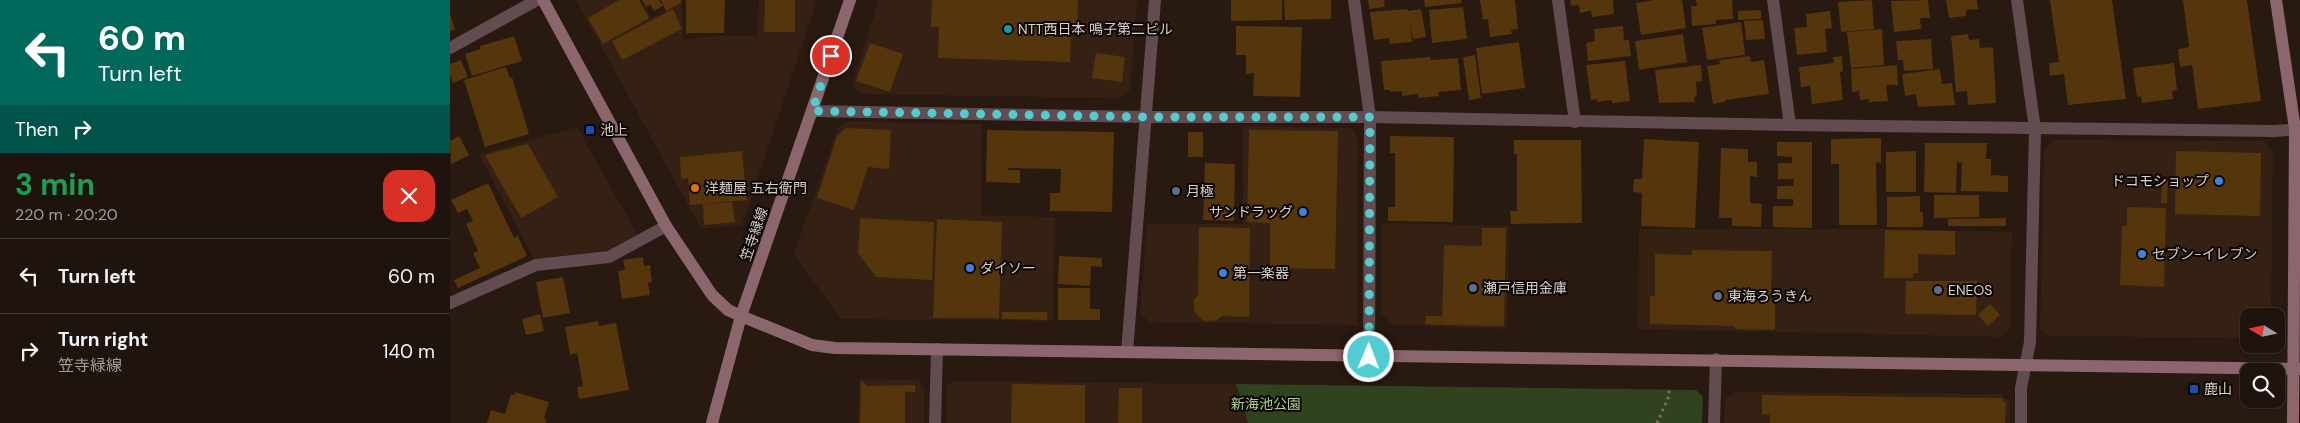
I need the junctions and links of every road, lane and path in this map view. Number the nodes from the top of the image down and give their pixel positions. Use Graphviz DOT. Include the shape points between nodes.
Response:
graph roads {
  1 [pos="537,0"];
  2 [pos="543,0"];
  3 [pos="850,0"];
  4 [pos="1156,0"];
  5 [pos="1354,0"];
  6 [pos="1558,0"];
  7 [pos="1773,0"];
  8 [pos="2017,0"];
  9 [pos="2276,0"];
  10 [pos="450,48"];
  11 [pos="812,111"];
  12 [pos="1147,117"];
  13 [pos="1370,117"];
  14 [pos="1575,122"];
  15 [pos="1790,125"];
  16 [pos="2035,129"];
  17 [pos="2297,129"];
  18 [pos="666,226"];
  19 [pos="450,303"];
  20 [pos="741,316"];
  21 [pos="937,349"];
  22 [pos="1127,352"];
  23 [pos="1369,357"];
  24 [pos="1716,359"];
  25 [pos="2025,366"];
  26 [pos="2297,369"];
  27 [pos="1669,390"];
  28 [pos="712,423"];
  29 [pos="935,423"];
  30 [pos="1657,423"];
  31 [pos="1714,423"];
  32 [pos="2020,423"];
  33 [pos="2293,423"];
  1 -- 10 [label="street"];
  2 -- 18 [label="street"];
  3 -- 11 [label="street, 笠寺緑線"];
  4 -- 12 [label="street"];
  5 -- 13 [label="street"];
  6 -- 14 [label="street"];
  7 -- 15 [label="street"];
  8 -- 16 [label="street"];
  9 -- 17 [label="street"];
  11 -- 12 [label="street"];
  11 -- 20 [label="street, 笠寺緑線"];
  12 -- 13 [label="street"];
  12 -- 22 [label="street"];
  13 -- 14 [label="street"];
  13 -- 23 [label="street"];
  14 -- 15 [label="street"];
  15 -- 16 [label="street"];
  16 -- 17 [label="street"];
  16 -- 25 [label="street" via="2030,342"];
  17 -- 26 [label="street"];
  18 -- 19 [label="street" via="609,257 536,265"];
  18 -- 20 [label="street" via="712,295 728,310"];
  20 -- 21 [label="street" via="812,345"];
  20 -- 28 [label="street, 笠寺緑線"];
  21 -- 22 [label="street"];
  21 -- 29 [label="street"];
  22 -- 23 [label="street"];
  23 -- 24 [label="street"];
  24 -- 25 [label="street"];
  24 -- 31 [label="street"];
  25 -- 26 [label="street"];
  25 -- 32 [label="street"];
  26 -- 33 [label="street"];
  27 -- 30 [label="path"];
}
